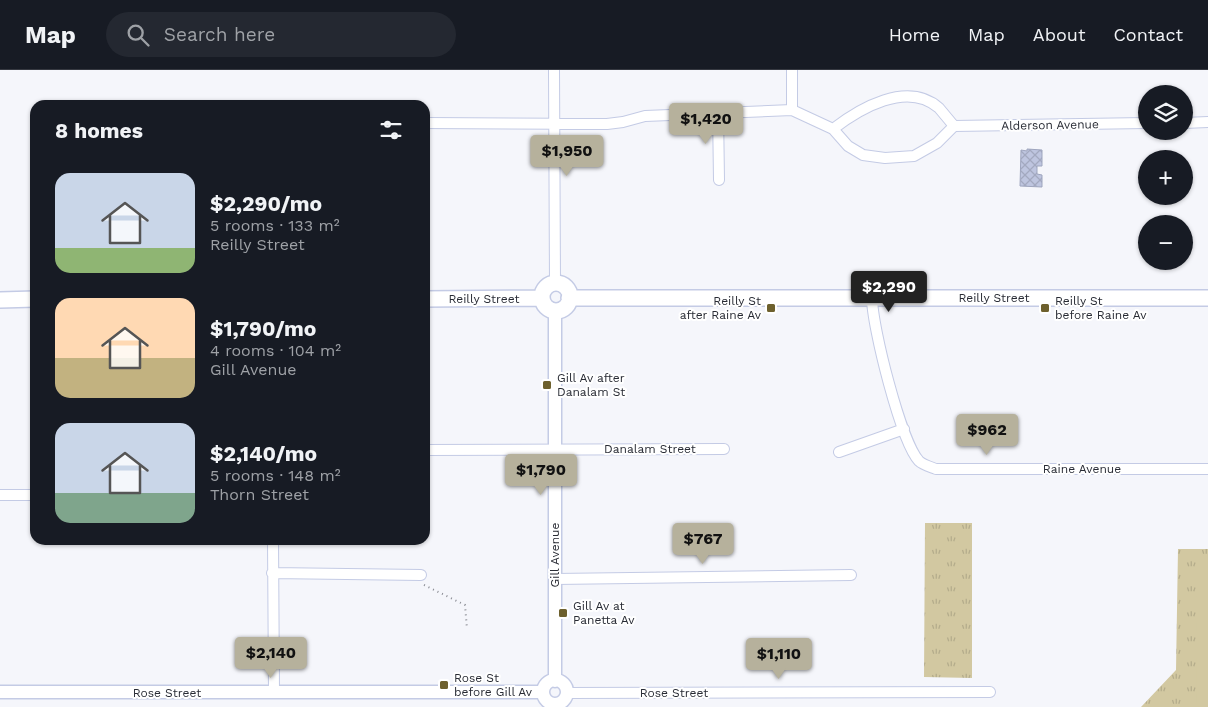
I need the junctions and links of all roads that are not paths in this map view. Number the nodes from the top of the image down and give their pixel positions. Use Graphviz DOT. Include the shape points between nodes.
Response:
graph roads {
  1 [pos="554,70"];
  2 [pos="792,70"];
  3 [pos="792,110"];
  4 [pos="718,111"];
  5 [pos="1193,122"];
  6 [pos="1208,122"];
  7 [pos="430,123"];
  8 [pos="1138,123"];
  9 [pos="555,124"];
  10 [pos="954,126"];
  11 [pos="833,128"];
  12 [pos="718,180"];
  13 [pos="555,283"];
  14 [pos="542,298"];
  15 [pos="569,298"];
  16 [pos="872,298"];
  17 [pos="1208,298"];
  18 [pos="430,299"];
  19 [pos="0,300"];
  20 [pos="30,300"];
  21 [pos="555,310"];
  22 [pos="904,430"];
  23 [pos="724,449"];
  24 [pos="430,450"];
  25 [pos="555,450"];
  26 [pos="839,452"];
  27 [pos="1208,469"];
  28 [pos="0,495"];
  29 [pos="30,495"];
  30 [pos="273,545"];
  31 [pos="272,573"];
  32 [pos="851,575"];
  33 [pos="421,579"];
  34 [pos="555,579"];
  35 [pos="555,680"];
  36 [pos="0,692"];
  37 [pos="543,692"];
  38 [pos="990,692"];
  39 [pos="274,693"];
  40 [pos="567,693"];
  41 [pos="556,706"];
  1 -- 9 [label="street"];
  2 -- 3 [label="street"];
  3 -- 4 [label="street"];
  3 -- 11 [label="street"];
  4 -- 9 [label="street" via="645,116 607,124"];
  4 -- 12 [label="street"];
  5 -- 6 [label="street"];
  7 -- 9 [label="street"];
  8 -- 10 [label="street, Alderson Avenue"];
  9 -- 13 [label="street"];
  10 -- 11 [label="street" via="938,107 918,98 904,98 884,100 864,108"];
  10 -- 11 [label="street" via="937,143 914,156 885,158 863,154 848,146"];
  13 -- 14 [label="main road" via="547,286"];
  13 -- 15 [label="main road" via="564,286"];
  14 -- 18 [label="main road, Reilly Street"];
  14 -- 21 [label="main road" via="548,308"];
  15 -- 16 [label="main road, Reilly Street"];
  15 -- 21 [label="main road" via="566,305"];
  16 -- 17 [label="main road, Reilly Street"];
  16 -- 22 [label="street, Raine Avenue" via="877,340"];
  19 -- 20 [label="main road"];
  21 -- 25 [label="street, Gill Avenue"];
  22 -- 26 [label="street"];
  22 -- 27 [label="street, Raine Avenue" via="920,463 936,469"];
  23 -- 25 [label="street, Danalam Street"];
  24 -- 25 [label="street, Danalam Street"];
  25 -- 34 [label="street, Gill Avenue"];
  28 -- 29 [label="street"];
  30 -- 31 [label="street"];
  31 -- 33 [label="street"];
  31 -- 39 [label="street"];
  32 -- 34 [label="street"];
  34 -- 35 [label="street, Gill Avenue"];
  35 -- 37 [label="street" via="546,685"];
  35 -- 40 [label="street" via="563,683"];
  36 -- 39 [label="street, Rose Street"];
  37 -- 39 [label="street, Rose Street"];
  37 -- 41 [label="street" via="546,700"];
  38 -- 40 [label="street, Rose Street"];
  40 -- 41 [label="street" via="564,701"];
}
